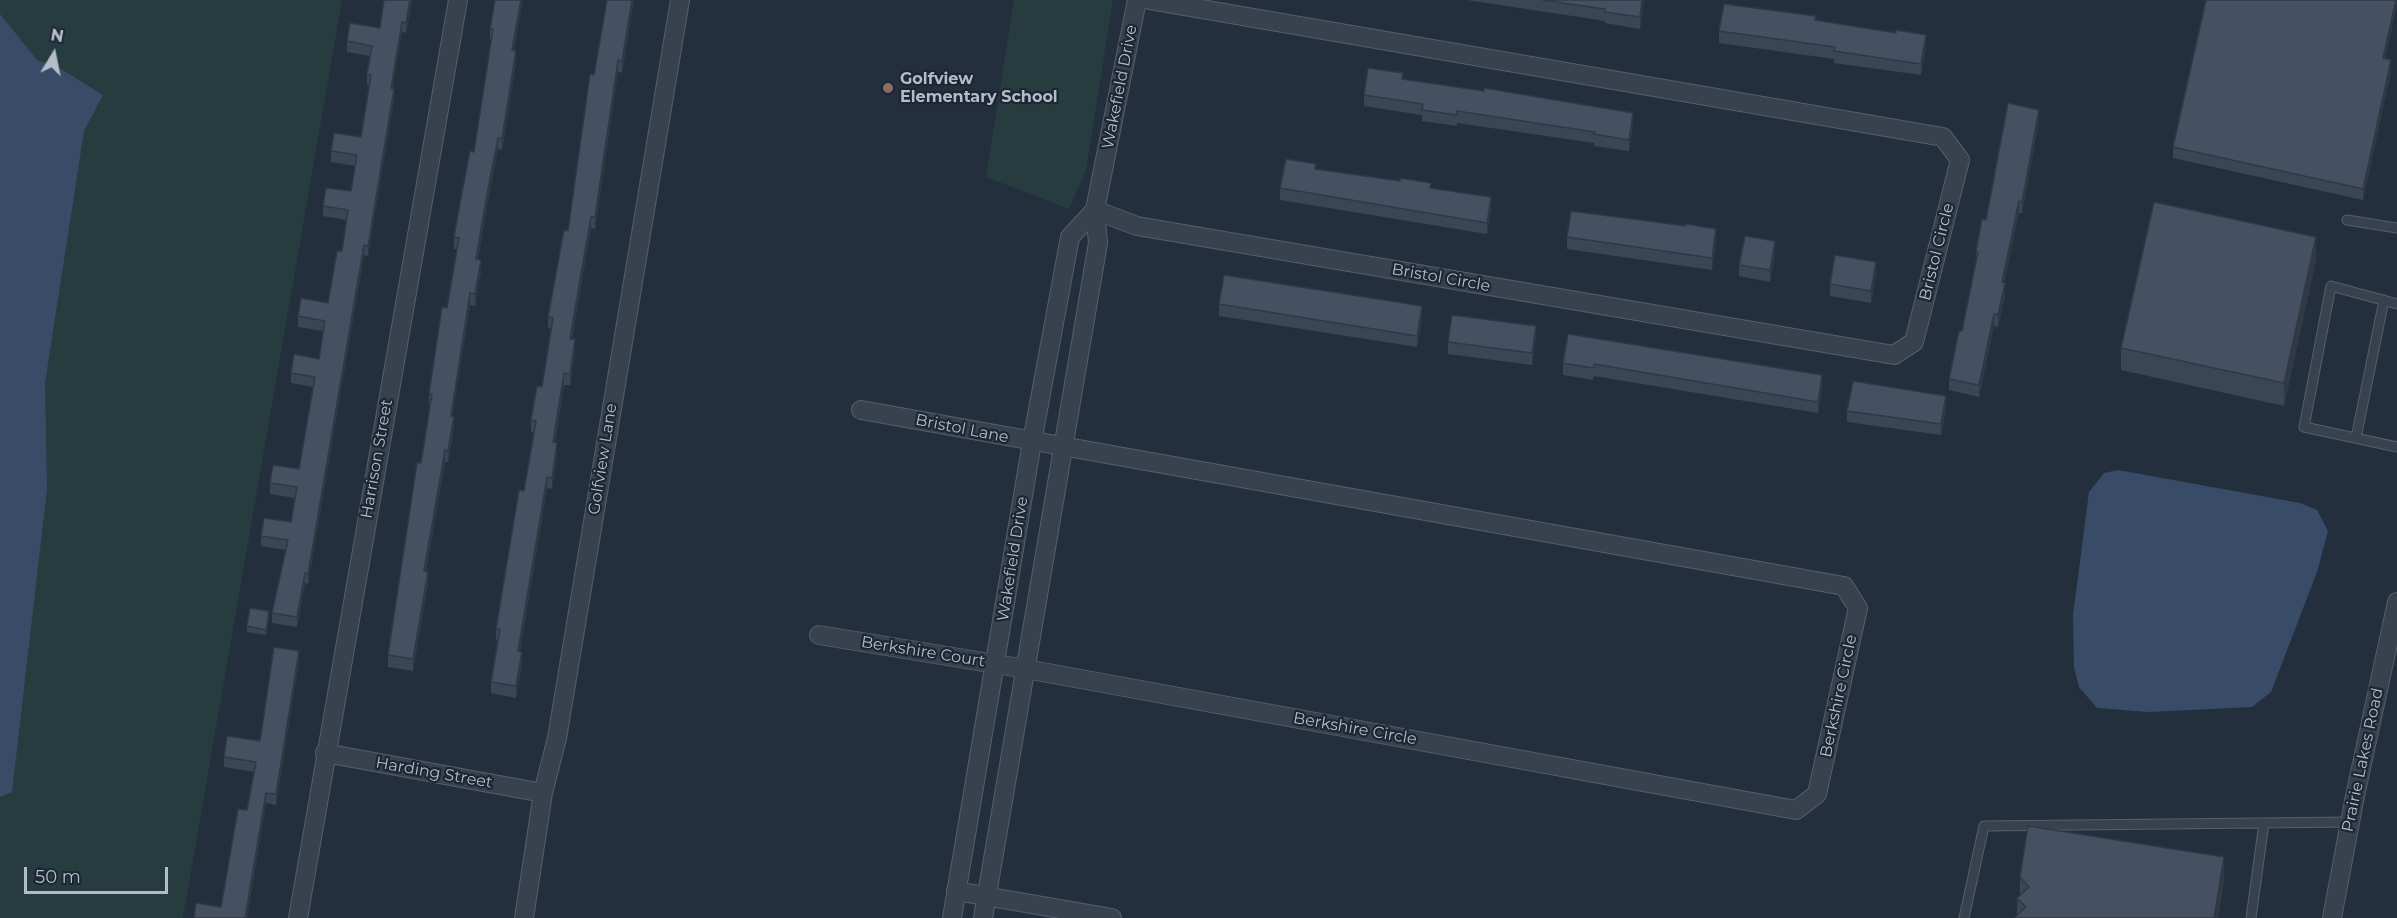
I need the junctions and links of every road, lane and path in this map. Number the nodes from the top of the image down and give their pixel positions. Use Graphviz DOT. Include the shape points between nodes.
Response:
graph roads {
  1 [pos="458,0"];
  2 [pos="680,0"];
  3 [pos="1137,0"];
  4 [pos="1149,0"];
  5 [pos="1095,210"];
  6 [pos="2347,220"];
  7 [pos="2397,228"];
  8 [pos="2384,300"];
  9 [pos="2397,304"];
  10 [pos="861,410"];
  11 [pos="2356,438"];
  12 [pos="1032,442"];
  13 [pos="2397,447"];
  14 [pos="1062,448"];
  15 [pos="2397,603"];
  16 [pos="819,635"];
  17 [pos="995,664"];
  18 [pos="1026,669"];
  19 [pos="325,753"];
  20 [pos="543,793"];
  21 [pos="2350,822"];
  22 [pos="2265,823"];
  23 [pos="956,891"];
  24 [pos="986,895"];
  25 [pos="298,918"];
  26 [pos="524,918"];
  27 [pos="952,918"];
  28 [pos="982,918"];
  29 [pos="1112,918"];
  30 [pos="1964,918"];
  31 [pos="2251,918"];
  32 [pos="2332,918"];
  1 -- 19 [label="street, Harrison Street"];
  2 -- 20 [label="street, Golfview Lane" via="557,738"];
  3 -- 5 [label="street, Wakefield Drive"];
  4 -- 5 [label="street, Bristol Circle" via="1943,137 1960,160 1914,342 1894,356 1137,226"];
  5 -- 12 [label="street, Wakefield Drive" via="1070,237"];
  5 -- 14 [label="street, Wakefield Drive" via="1098,243"];
  6 -- 7 [label="lane"];
  8 -- 9 [label="lane"];
  8 -- 11 [label="lane"];
  8 -- 11 [label="lane" via="2331,286 2304,427"];
  10 -- 12 [label="street, Bristol Lane"];
  11 -- 13 [label="lane"];
  12 -- 14 [label="street, Bristol Lane"];
  12 -- 17 [label="street, Wakefield Drive"];
  14 -- 18 [label="street, Wakefield Drive"];
  14 -- 18 [label="street, Berkshire Circle" via="1844,586 1858,608 1817,794 1796,810"];
  15 -- 21 [label="street, Prairie Lakes Road"];
  16 -- 17 [label="street, Berkshire Court"];
  17 -- 18 [label="street, Berkshire Court"];
  17 -- 23 [label="street, Wakefield Drive"];
  18 -- 24 [label="street, Wakefield Drive"];
  19 -- 20 [label="street, Harding Street"];
  19 -- 25 [label="street, Harrison Street"];
  20 -- 26 [label="street, Golfview Lane"];
  21 -- 22 [label="lane"];
  21 -- 32 [label="street, Prairie Lakes Road"];
  22 -- 30 [label="lane" via="1983,826"];
  22 -- 31 [label="lane"];
  23 -- 24 [label="street"];
  23 -- 27 [label="street, Wakefield Drive"];
  24 -- 28 [label="street, Wakefield Drive"];
  24 -- 29 [label="street"];
}
